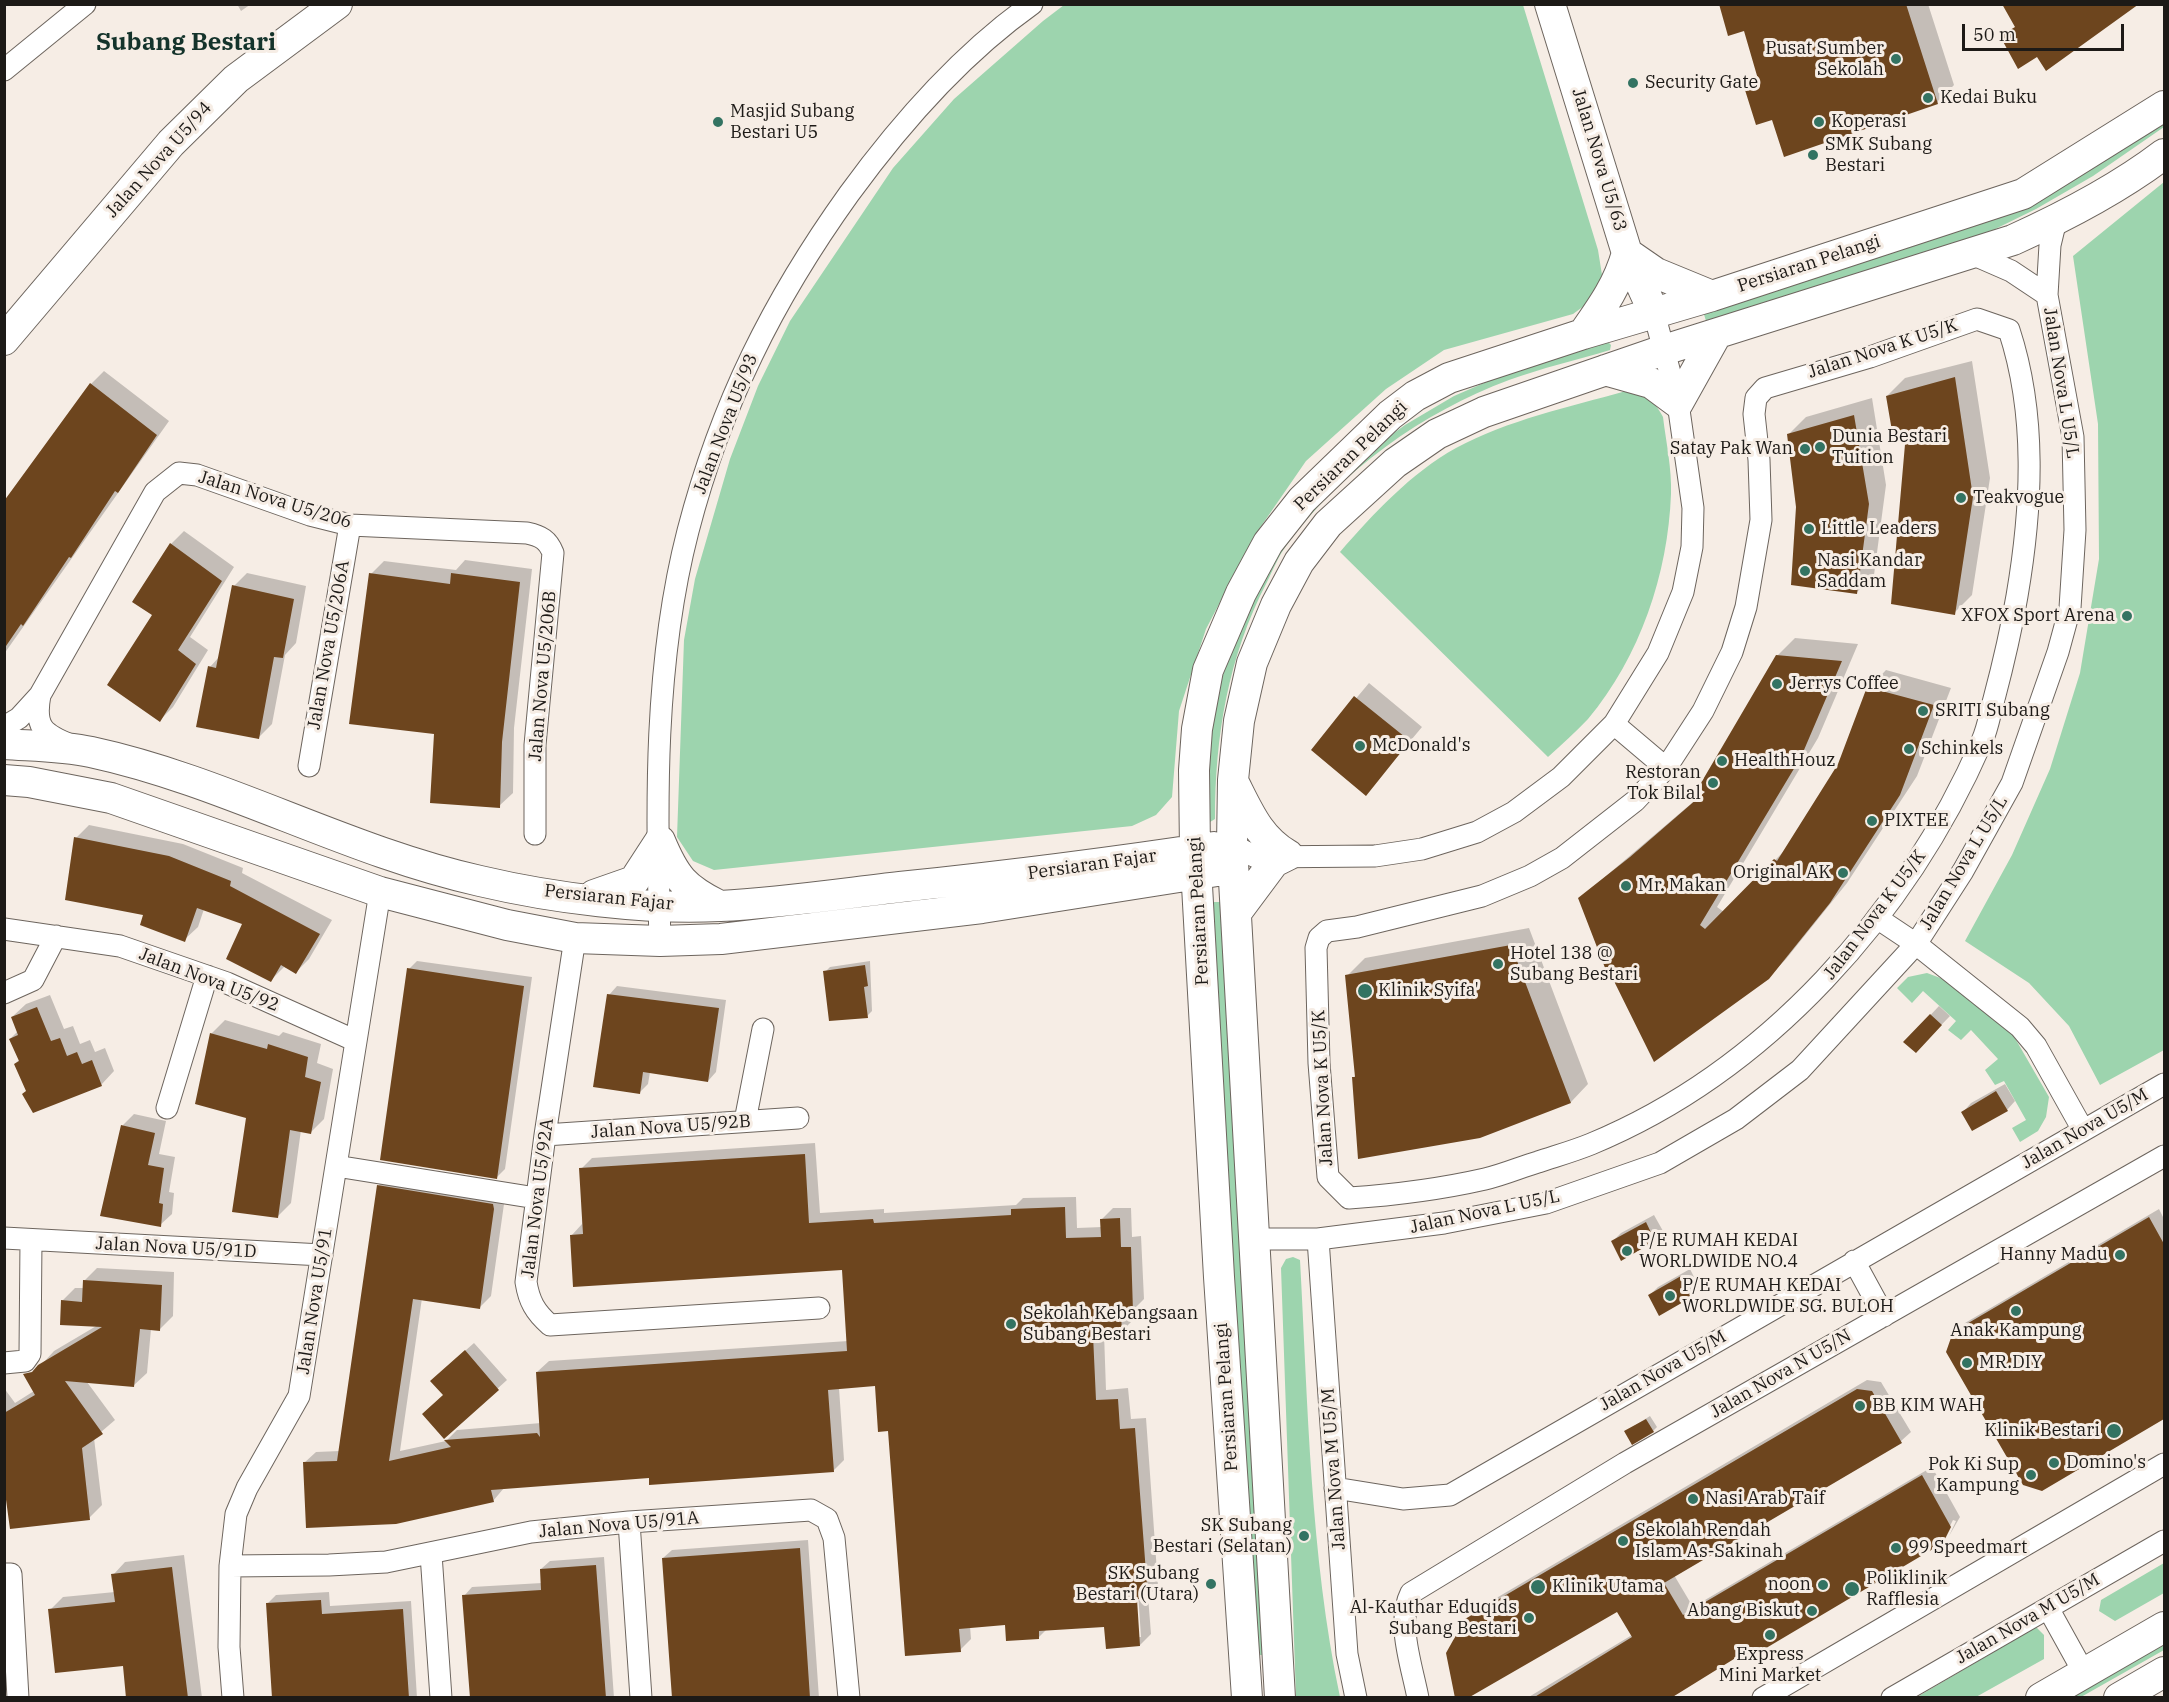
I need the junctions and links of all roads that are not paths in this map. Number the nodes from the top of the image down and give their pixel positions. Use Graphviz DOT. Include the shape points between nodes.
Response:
graph roads {
  1 [pos="85,4"];
  2 [pos="337,4"];
  3 [pos="1032,4"];
  4 [pos="1550,4"];
  5 [pos="4,70"];
  6 [pos="2164,106"];
  7 [pos="2164,154"];
  8 [pos="2056,220"];
  9 [pos="1627,253"];
  10 [pos="1972,254"];
  11 [pos="2047,295"];
  12 [pos="1712,296"];
  13 [pos="1654,313"];
  14 [pos="1583,334"];
  15 [pos="1716,335"];
  16 [pos="4,340"];
  17 [pos="1664,350"];
  18 [pos="1605,370"];
  19 [pos="1678,403"];
  20 [pos="350,525"];
  21 [pos="527,533"];
  22 [pos="40,695"];
  23 [pos="1614,724"];
  24 [pos="4,726"];
  25 [pos="4,744"];
  26 [pos="88,751"];
  27 [pos="309,766"];
  28 [pos="1666,768"];
  29 [pos="4,780"];
  30 [pos="1233,780"];
  31 [pos="1194,807"];
  32 [pos="535,834"];
  33 [pos="660,841"];
  34 [pos="1288,855"];
  35 [pos="1240,857"];
  36 [pos="1196,862"];
  37 [pos="1137,872"];
  38 [pos="381,892"];
  39 [pos="585,898"];
  40 [pos="659,905"];
  41 [pos="720,906"];
  42 [pos="1236,913"];
  43 [pos="1199,918"];
  44 [pos="1877,918"];
  45 [pos="4,929"];
  46 [pos="56,936"];
  47 [pos="575,938"];
  48 [pos="660,941"];
  49 [pos="1916,944"];
  50 [pos="207,976"];
  51 [pos="4,993"];
  52 [pos="763,1029"];
  53 [pos="356,1041"];
  54 [pos="2164,1084"];
  55 [pos="166,1108"];
  56 [pos="798,1118"];
  57 [pos="745,1121"];
  58 [pos="2083,1130"];
  59 [pos="545,1135"];
  60 [pos="2164,1156"];
  61 [pos="336,1166"];
  62 [pos="536,1198"];
  63 [pos="4,1238"];
  64 [pos="1252,1239"];
  65 [pos="1318,1239"];
  66 [pos="31,1240"];
  67 [pos="322,1256"];
  68 [pos="1854,1261"];
  69 [pos="819,1308"];
  70 [pos="1884,1316"];
  71 [pos="4,1363"];
  72 [pos="2164,1464"];
  73 [pos="1335,1488"];
  74 [pos="628,1522"];
  75 [pos="2164,1540"];
  76 [pos="431,1554"];
  77 [pos="230,1566"];
  78 [pos="4,1574"];
  79 [pos="2048,1608"];
  80 [pos="2164,1627"];
  81 [pos="2164,1672"];
  82 [pos="2084,1673"];
  83 [pos="18,1698"];
  84 [pos="233,1698"];
  85 [pos="441,1698"];
  86 [pos="641,1698"];
  87 [pos="849,1698"];
  88 [pos="1247,1698"];
  89 [pos="1280,1698"];
  90 [pos="1356,1698"];
  91 [pos="1418,1698"];
  92 [pos="1763,1698"];
  93 [pos="1892,1698"];
  94 [pos="2041,1698"];
  95 [pos="2119,1698"];
  1 -- 5 [label="street"];
  2 -- 16 [label="street, Jalan Nova U5/94" via="236,79 171,143"];
  3 -- 33 [label="street, Jalan Nova U5/93" via="972,55 907,119 820,235 784,292 747,364 714,447 687,532 664,678"];
  4 -- 9 [label="street, Jalan Nova U5/63"];
  6 -- 12 [label="street, Persiaran Pelangi" via="2023,194"];
  7 -- 8 [label="street, Persiaran Pelangi"];
  8 -- 10 [label="street, Persiaran Pelangi"];
  8 -- 11 [label="street, Jalan Nova L U5/L" via="2050,244"];
  9 -- 12 [label="street" via="1656,273"];
  9 -- 13 [label="street, Jalan Nova U5/63"];
  9 -- 14 [label="street" via="1610,297"];
  10 -- 11 [label="street" via="2011,271"];
  10 -- 15 [label="street, Persiaran Pelangi"];
  11 -- 49 [label="street, Jalan Nova L U5/L" via="2073,437 2076,530 2070,608 2012,783"];
  12 -- 13 [label="street, Persiaran Pelangi"];
  13 -- 14 [label="street, Persiaran Pelangi"];
  13 -- 17 [label="street"];
  14 -- 31 [label="street, Persiaran Pelangi" via="1449,378 1415,396 1302,500 1268,543 1241,593 1208,670 1197,729"];
  15 -- 17 [label="street, Persiaran Pelangi"];
  15 -- 19 [label="street"];
  17 -- 18 [label="street, Persiaran Pelangi"];
  17 -- 19 [label="street"];
  18 -- 19 [label="street" via="1651,383"];
  18 -- 30 [label="street, Persiaran Pelangi" via="1484,412 1437,434 1395,463 1328,524 1299,562 1252,663 1239,721"];
  19 -- 23 [label="street" via="1693,508 1692,547 1685,581 1658,653"];
  20 -- 21 [label="street, Jalan Nova U5/206"];
  20 -- 22 [label="street, Jalan Nova U5/206" via="197,475 179,473 155,492"];
  20 -- 27 [label="street, Jalan Nova U5/206A"];
  21 -- 32 [label="street, Jalan Nova U5/206B" via="540,536 553,553 534,745"];
  22 -- 24 [label="street, Jalan Nova U5/206" via="18,718"];
  22 -- 26 [label="street, Jalan Nova U5/206" via="40,726 52,738"];
  23 -- 28 [label="street"];
  23 -- 34 [label="street" via="1561,777 1514,812 1477,832 1422,849 1375,856"];
  25 -- 26 [label="street, Persiaran Fajar"];
  26 -- 39 [label="street, Persiaran Fajar" via="153,767 390,855 468,878"];
  28 -- 44 [label="street, Jalan Nova K U5/K" via="1635,801 1562,858 1530,876 1482,897 1327,931 1319,938 1319,1063 1328,1177 1349,1198 1486,1179 1591,1144 1641,1120 1718,1074 1812,994"];
  28 -- 44 [label="street, Jalan Nova K U5/K" via="1703,711 1727,662 1746,607 1761,520 1756,398 1765,388 1870,357 1977,319 2009,330 2020,362 2030,449 2026,545 2010,641 1983,739 1925,851"];
  29 -- 38 [label="street" via="111,798"];
  30 -- 34 [label="street" via="1255,825 1274,848"];
  30 -- 35 [label="street, Persiaran Pelangi"];
  31 -- 36 [label="street, Persiaran Pelangi"];
  31 -- 37 [label="street"];
  33 -- 39 [label="street" via="634,881"];
  33 -- 40 [label="street, Jalan Nova U5/93"];
  33 -- 41 [label="street" via="681,882"];
  34 -- 35 [label="street"];
  34 -- 42 [label="street" via="1275,862"];
  35 -- 36 [label="street"];
  35 -- 42 [label="street, Persiaran Pelangi"];
  36 -- 37 [label="street"];
  36 -- 43 [label="street, Persiaran Pelangi"];
  37 -- 41 [label="street, Persiaran Fajar"];
  37 -- 43 [label="street"];
  37 -- 48 [label="street" via="982,908 722,939"];
  38 -- 47 [label="street" via="507,925"];
  38 -- 53 [label="street, Jalan Nova U5/91"];
  39 -- 40 [label="street, Persiaran Fajar"];
  40 -- 41 [label="street, Persiaran Fajar"];
  40 -- 48 [label="street, Jalan Nova U5/93"];
  42 -- 64 [label="street, Persiaran Pelangi"];
  43 -- 88 [label="street, Persiaran Pelangi"];
  44 -- 49 [label="street"];
  45 -- 46 [label="street, Jalan Nova U5/92"];
  46 -- 50 [label="street, Jalan Nova U5/92" via="120,946"];
  46 -- 51 [label="street" via="33,980"];
  47 -- 48 [label="street"];
  47 -- 59 [label="street, Jalan Nova U5/92A"];
  49 -- 58 [label="street, Jalan Nova L U5/L" via="2020,1027 2036,1046"];
  49 -- 65 [label="street, Jalan Nova L U5/L" via="1800,1070 1736,1119 1660,1164 1546,1203 1370,1234"];
  50 -- 53 [label="street, Jalan Nova U5/92"];
  50 -- 55 [label="street"];
  52 -- 57 [label="street"];
  53 -- 61 [label="street, Jalan Nova U5/91"];
  54 -- 58 [label="street, Jalan Nova U5/M"];
  56 -- 57 [label="street, Jalan Nova U5/92B"];
  57 -- 59 [label="street, Jalan Nova U5/92B"];
  58 -- 68 [label="street, Jalan Nova U5/M"];
  59 -- 62 [label="street, Jalan Nova U5/92A"];
  60 -- 70 [label="street, Jalan Nova N U5/N"];
  61 -- 62 [label="street"];
  61 -- 67 [label="street, Jalan Nova U5/91"];
  62 -- 69 [label="street, Jalan Nova U5/92A" via="526,1282 529,1301 550,1325"];
  63 -- 66 [label="street, Jalan Nova U5/91D"];
  64 -- 65 [label="street, Jalan Nova L U5/L"];
  64 -- 89 [label="street, Persiaran Pelangi"];
  65 -- 73 [label="street, Jalan Nova M U5/M"];
  66 -- 67 [label="street, Jalan Nova U5/91D"];
  66 -- 71 [label="street" via="30,1354 25,1361"];
  67 -- 77 [label="street, Jalan Nova U5/91" via="299,1396 236,1514"];
  68 -- 70 [label="street"];
  68 -- 73 [label="street, Jalan Nova U5/M" via="1450,1495 1403,1499"];
  70 -- 91 [label="street, Jalan Nova N U5/N" via="1625,1463 1411,1593 1404,1620"];
  72 -- 92 [label="street"];
  73 -- 90 [label="street, Jalan Nova M U5/M" via="1347,1654"];
  74 -- 76 [label="street, Jalan Nova U5/91A" via="531,1532"];
  74 -- 86 [label="street"];
  74 -- 87 [label="street, Jalan Nova U5/91A" via="811,1510 820,1513 827,1519 834,1538"];
  75 -- 79 [label="street, Jalan Nova M U5/M"];
  76 -- 77 [label="street, Jalan Nova U5/91A" via="386,1562"];
  76 -- 85 [label="street"];
  77 -- 84 [label="street, Jalan Nova U5/91"];
  78 -- 83 [label="street" via="11,1574"];
  79 -- 82 [label="street"];
  79 -- 93 [label="street, Jalan Nova M U5/M"];
  80 -- 82 [label="street"];
  81 -- 95 [label="street"];
  82 -- 94 [label="street"];
}
